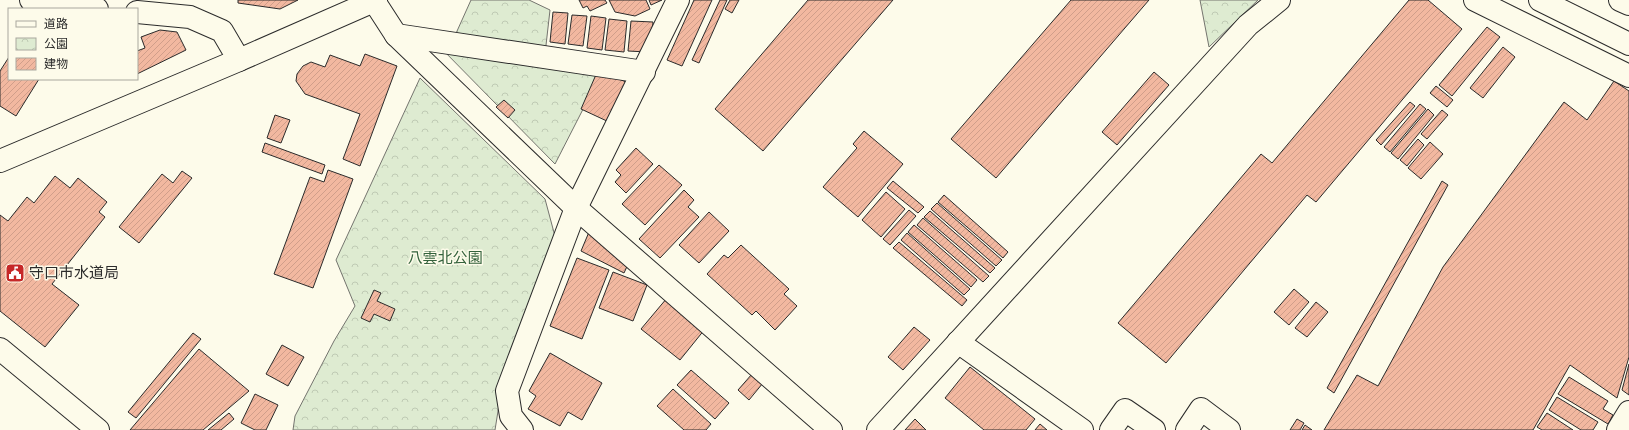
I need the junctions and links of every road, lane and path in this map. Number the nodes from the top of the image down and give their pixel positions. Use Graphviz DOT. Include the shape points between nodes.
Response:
graph roads {
  1 [pos="375,0"];
  2 [pos="678,0"];
  3 [pos="1279,0"];
  4 [pos="1475,0"];
  5 [pos="1540,0"];
  6 [pos="1620,0"];
  7 [pos="34,1"];
  8 [pos="1629,4"];
  9 [pos="89,8"];
  10 [pos="138,12"];
  11 [pos="396,35"];
  12 [pos="1629,44"];
  13 [pos="239,60"];
  14 [pos="644,72"];
  15 [pos="1629,76"];
  16 [pos="0,161"];
  17 [pos="576,208"];
  18 [pos="958,342"];
  19 [pos="0,349"];
  20 [pos="1629,412"];
  21 [pos="98,430"];
  22 [pos="522,430"];
  23 [pos="831,430"];
  24 [pos="878,430"];
  25 [pos="1082,430"];
  26 [pos="1111,430"];
  27 [pos="1154,430"];
  28 [pos="1187,430"];
  29 [pos="1229,430"];
  30 [pos="1618,430"];
  1 -- 11 [label="main road"];
  1 -- 13 [label="main road"];
  2 -- 14 [label="main road"];
  3 -- 18 [label="main road" via="1248,25"];
  4 -- 15 [label="main road"];
  5 -- 12 [label="main road"];
  6 -- 8 [label="main road"];
  7 -- 9 [label="main road"];
  10 -- 13 [label="main road" via="190,17 222,32"];
  11 -- 14 [label="main road"];
  11 -- 17 [label="main road"];
  13 -- 16 [label="main road"];
  14 -- 17 [label="main road"];
  17 -- 22 [label="main road" via="507,391 510,416"];
  17 -- 23 [label="main road"];
  18 -- 24 [label="main road"];
  18 -- 25 [label="main road"];
  19 -- 21 [label="main road"];
  20 -- 30 [label="main road"];
  26 -- 27 [label="main road" via="1125,410"];
  28 -- 29 [label="main road" via="1201,409"];
}
